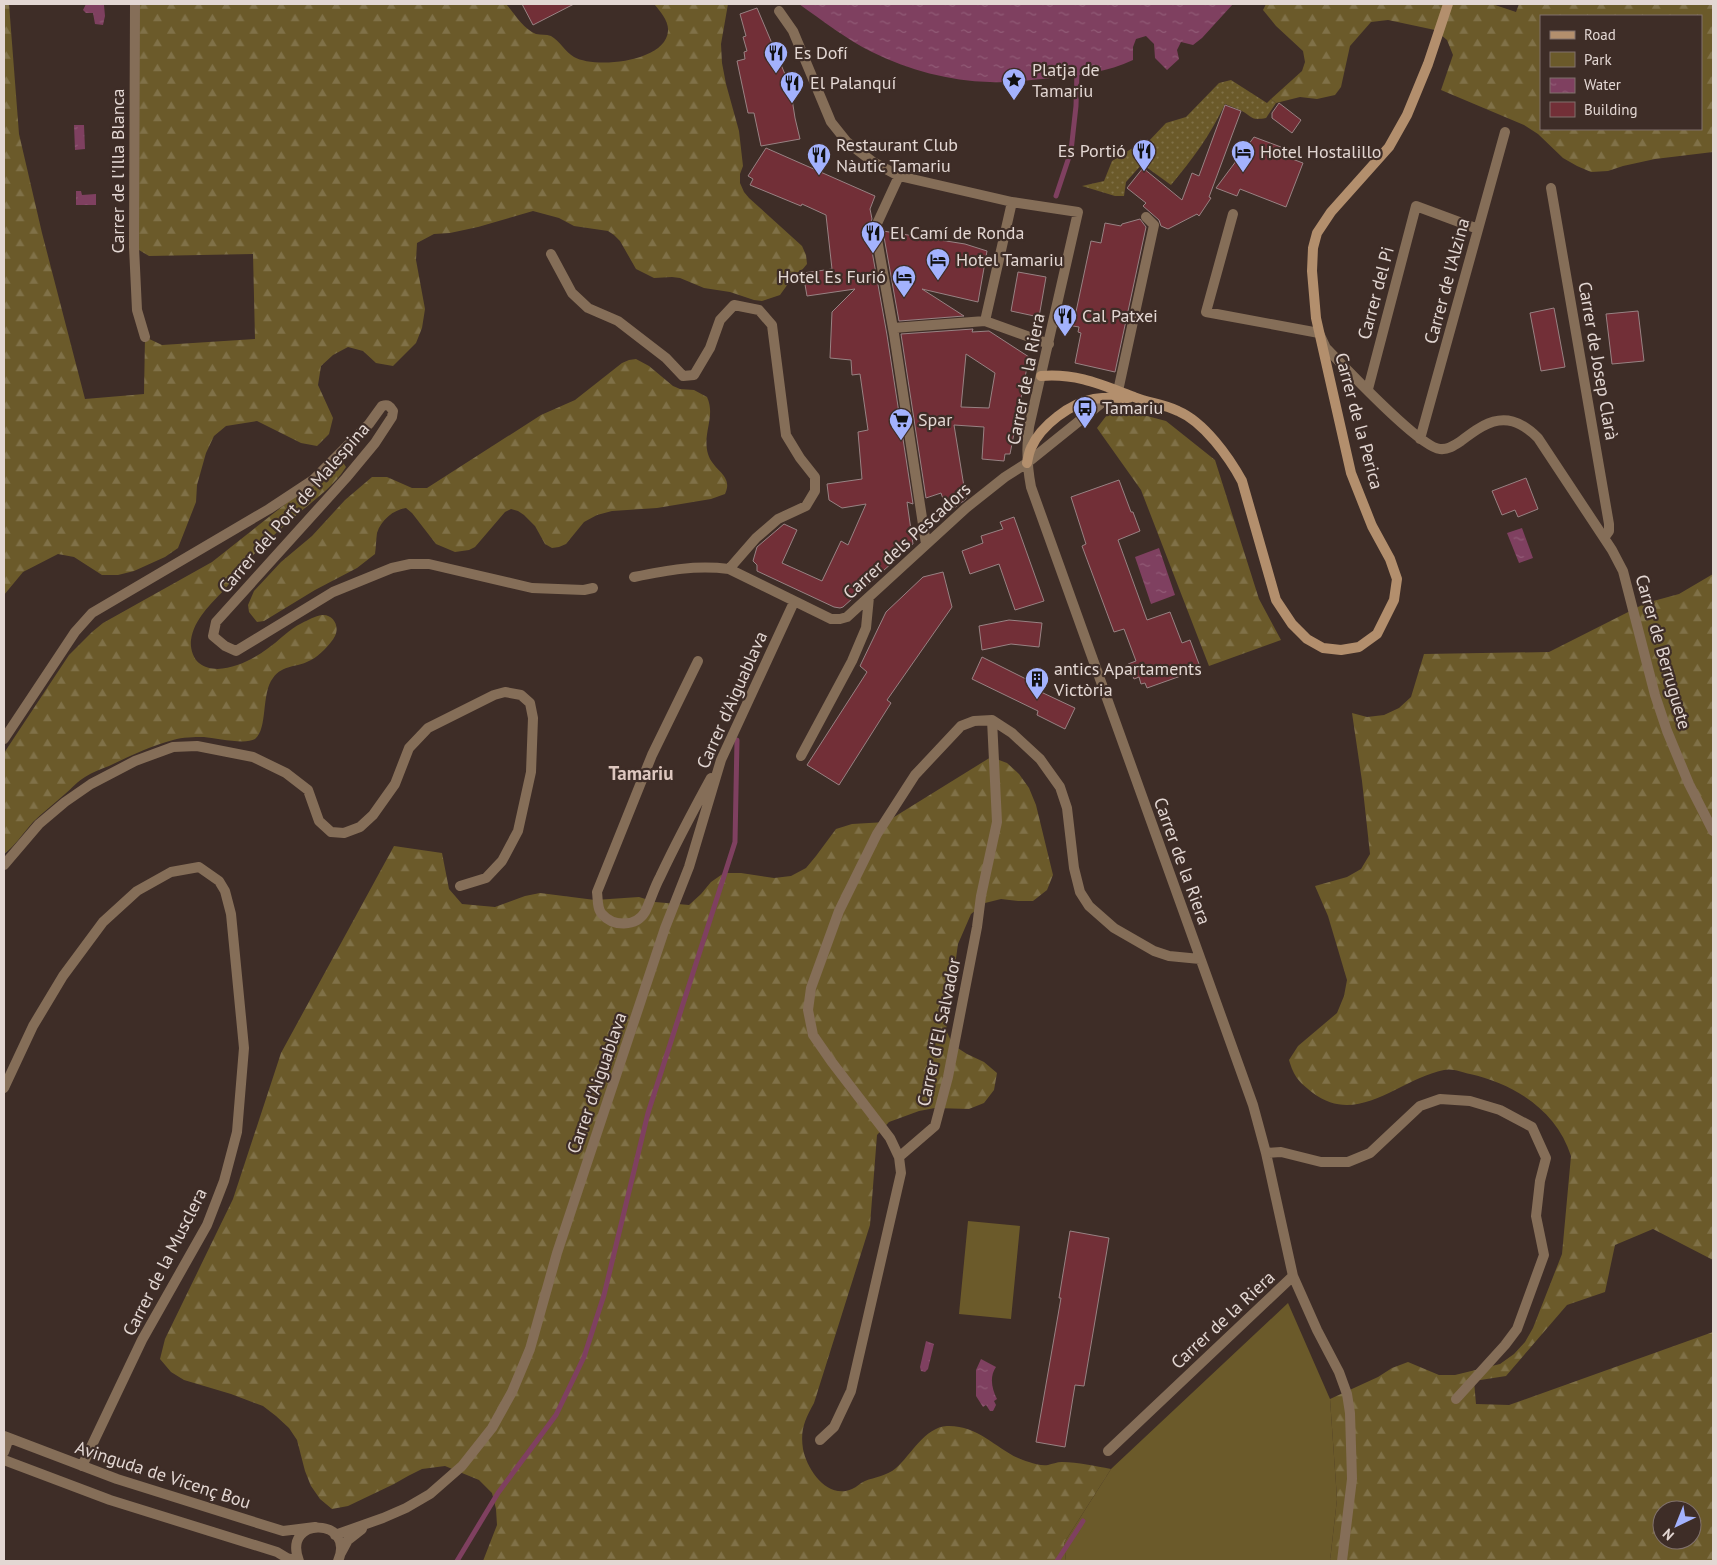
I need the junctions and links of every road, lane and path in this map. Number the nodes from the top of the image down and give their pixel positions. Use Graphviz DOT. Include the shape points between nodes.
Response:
graph roads {
  1 [pos="135,4"];
  2 [pos="1448,4"];
  3 [pos="779,11"];
  4 [pos="1505,132"];
  5 [pos="899,176"];
  6 [pos="1551,188"];
  7 [pos="1012,202"];
  8 [pos="1233,214"];
  9 [pos="1146,217"];
  10 [pos="1478,229"];
  11 [pos="551,254"];
  12 [pos="985,321"];
  13 [pos="893,328"];
  14 [pos="1319,333"];
  15 [pos="145,337"];
  16 [pos="1048,344"];
  17 [pos="1042,376"];
  18 [pos="1368,389"];
  19 [pos="1118,391"];
  20 [pos="1109,397"];
  21 [pos="1136,398"];
  22 [pos="1420,439"];
  23 [pos="1027,462"];
  24 [pos="1604,538"];
  25 [pos="926,544"];
  26 [pos="730,569"];
  27 [pos="634,576"];
  28 [pos="593,588"];
  29 [pos="869,597"];
  30 [pos="794,602"];
  31 [pos="698,661"];
  32 [pos="992,720"];
  33 [pos="4,738"];
  34 [pos="802,756"];
  35 [pos="721,760"];
  36 [pos="1713,831"];
  37 [pos="4,865"];
  38 [pos="460,886"];
  39 [pos="1200,959"];
  40 [pos="4,1088"];
  41 [pos="1266,1153"];
  42 [pos="899,1157"];
  43 [pos="1293,1276"];
  44 [pos="1456,1399"];
  45 [pos="6,1437"];
  46 [pos="820,1440"];
  47 [pos="1108,1451"];
  48 [pos="4,1452"];
  49 [pos="4,1460"];
  50 [pos="82,1466"];
  51 [pos="369,1524"];
  52 [pos="315,1527"];
  53 [pos="335,1535"];
  54 [pos="339,1558"];
  55 [pos="299,1561"];
  56 [pos="1342,1561"];
  1 -- 15 [label="street, Carrer de l'Illa Blanca" via="134,247 138,310"];
  2 -- 14 [label="street, Carrer de la Perica" via="1407,115 1389,147 1331,212 1317,233 1312,271"];
  3 -- 5 [label="street" via="793,30 831,122 847,142 873,162"];
  4 -- 10 [label="street, Carrer de l'Alzina"];
  5 -- 7 [label="street"];
  5 -- 13 [label="street" via="875,228"];
  6 -- 24 [label="street, Carrer de Josep Clarà" via="1609,524"];
  7 -- 12 [label="street"];
  7 -- 16 [label="street, Carrer de la Riera" via="1078,212"];
  8 -- 14 [label="street" via="1206,312"];
  9 -- 19 [label="street" via="1154,225"];
  10 -- 18 [label="street, Carrer del Pi" via="1416,206"];
  10 -- 22 [label="street, Carrer de l'Alzina"];
  11 -- 26 [label="street" via="572,293 588,308 618,322 666,358 683,376 694,375 710,348 720,320 734,306 759,310 772,325 786,434 815,477 815,491 806,506 778,519 756,538"];
  12 -- 13 [label="street"];
  12 -- 16 [label="street"];
  13 -- 25 [label="street"];
  14 -- 18 [label="street" via="1326,348"];
  14 -- 21 [label="street, Carrer de la Perica" via="1351,473 1397,579 1394,600 1387,616 1376,634 1359,647 1323,648 1307,639 1292,624 1276,600 1242,481 1234,466 1212,438 1179,411"];
  16 -- 17 [label="street, Carrer de la Riera"];
  17 -- 19 [label="street" via="1082,378"];
  17 -- 23 [label="street, Carrer de la Riera" via="1026,443"];
  18 -- 22 [label="street"];
  19 -- 21 [label="street"];
  20 -- 21 [label="street"];
  20 -- 23 [label="street, Carrer dels Pescadors"];
  20 -- 23 [label="street" via="1081,402 1057,417 1031,447"];
  22 -- 24 [label="street, Carrer de Berruguete" via="1440,450 1451,448 1484,425 1496,421 1508,420 1528,427"];
  23 -- 25 [label="street, Carrer dels Pescadors" via="966,508"];
  23 -- 39 [label="street, Carrer de la Riera" via="1031,487"];
  24 -- 36 [label="street, Carrer de Berruguete" via="1622,571 1666,732"];
  25 -- 29 [label="street, Carrer dels Pescadors"];
  26 -- 27 [label="street, Carrer dels Pescadors" via="679,568"];
  26 -- 30 [label="street, Carrer dels Pescadors"];
  28 -- 33 [label="street, Carrer del Port de Malespina" via="532,588 429,564 410,564 333,592 236,651 213,636 216,622 375,443 392,417 390,406 382,406 369,424 313,480 92,614 75,632"];
  29 -- 30 [label="street, Carrer dels Pescadors" via="848,617 840,619 831,619"];
  29 -- 34 [label="street" via="866,628"];
  30 -- 35 [label="street, Carrer d'Aiguablava"];
  31 -- 35 [label="street" via="652,755 597,892 602,915 616,924 629,924 644,914 687,821"];
  32 -- 39 [label="street" via="1012,733 1040,759 1060,787 1067,808 1074,868 1080,892 1089,906 1114,928 1154,951"];
  32 -- 42 [label="street, Carrer d'El Salvador" via="998,822 948,1077 935,1126"];
  32 -- 42 [label="street" via="961,726 915,775 877,834 838,911 811,988 808,1010 813,1035 890,1138"];
  35 -- 51 [label="street, Carrer d'Aiguablava" via="689,867 665,928 560,1244 530,1349 512,1392 492,1428 462,1466 430,1494"];
  37 -- 38 [label="street" via="39,824 65,802 135,761 174,747 197,746 253,757 286,773 308,790 319,821 331,832 344,834 360,827 373,815 395,784 409,748 428,728 494,694 521,695 530,703 533,718 531,772 518,831 502,861 486,878"];
  39 -- 41 [label="street, Carrer de la Riera" via="1253,1105"];
  40 -- 50 [label="street, Carrer de la Musclera" via="32,1026 63,976 103,922 136,891 171,872 199,867 219,881 226,891 231,914 244,1048 236,1132 224,1181 207,1225 142,1340"];
  41 -- 43 [label="street, Carrer de la Riera"];
  41 -- 44 [label="street" via="1281,1152 1321,1162 1348,1162 1370,1153 1420,1106 1440,1099 1470,1101 1500,1110 1532,1127 1546,1158 1536,1216 1544,1255 1517,1329"];
  42 -- 46 [label="street" via="901,1173 851,1391 834,1428"];
  43 -- 47 [label="street, Carrer de la Riera"];
  43 -- 56 [label="street" via="1347,1394 1352,1479"];
  45 -- 48 [label="street"];
  45 -- 50 [label="street, Avinguda de Vicenç Bou"];
  49 -- 55 [label="street" via="110,1500"];
  50 -- 52 [label="street, Avinguda de Vicenç Bou" via="283,1531"];
  51 -- 53 [label="street, Carrer d'Aiguablava"];
  51 -- 54 [label="street, Carrer d'Aiguablava" via="348,1540"];
  52 -- 53 [label="street" via="330,1530"];
  52 -- 55 [label="street" via="297,1540 295,1547"];
  53 -- 54 [label="street" via="339,1540"];
}
